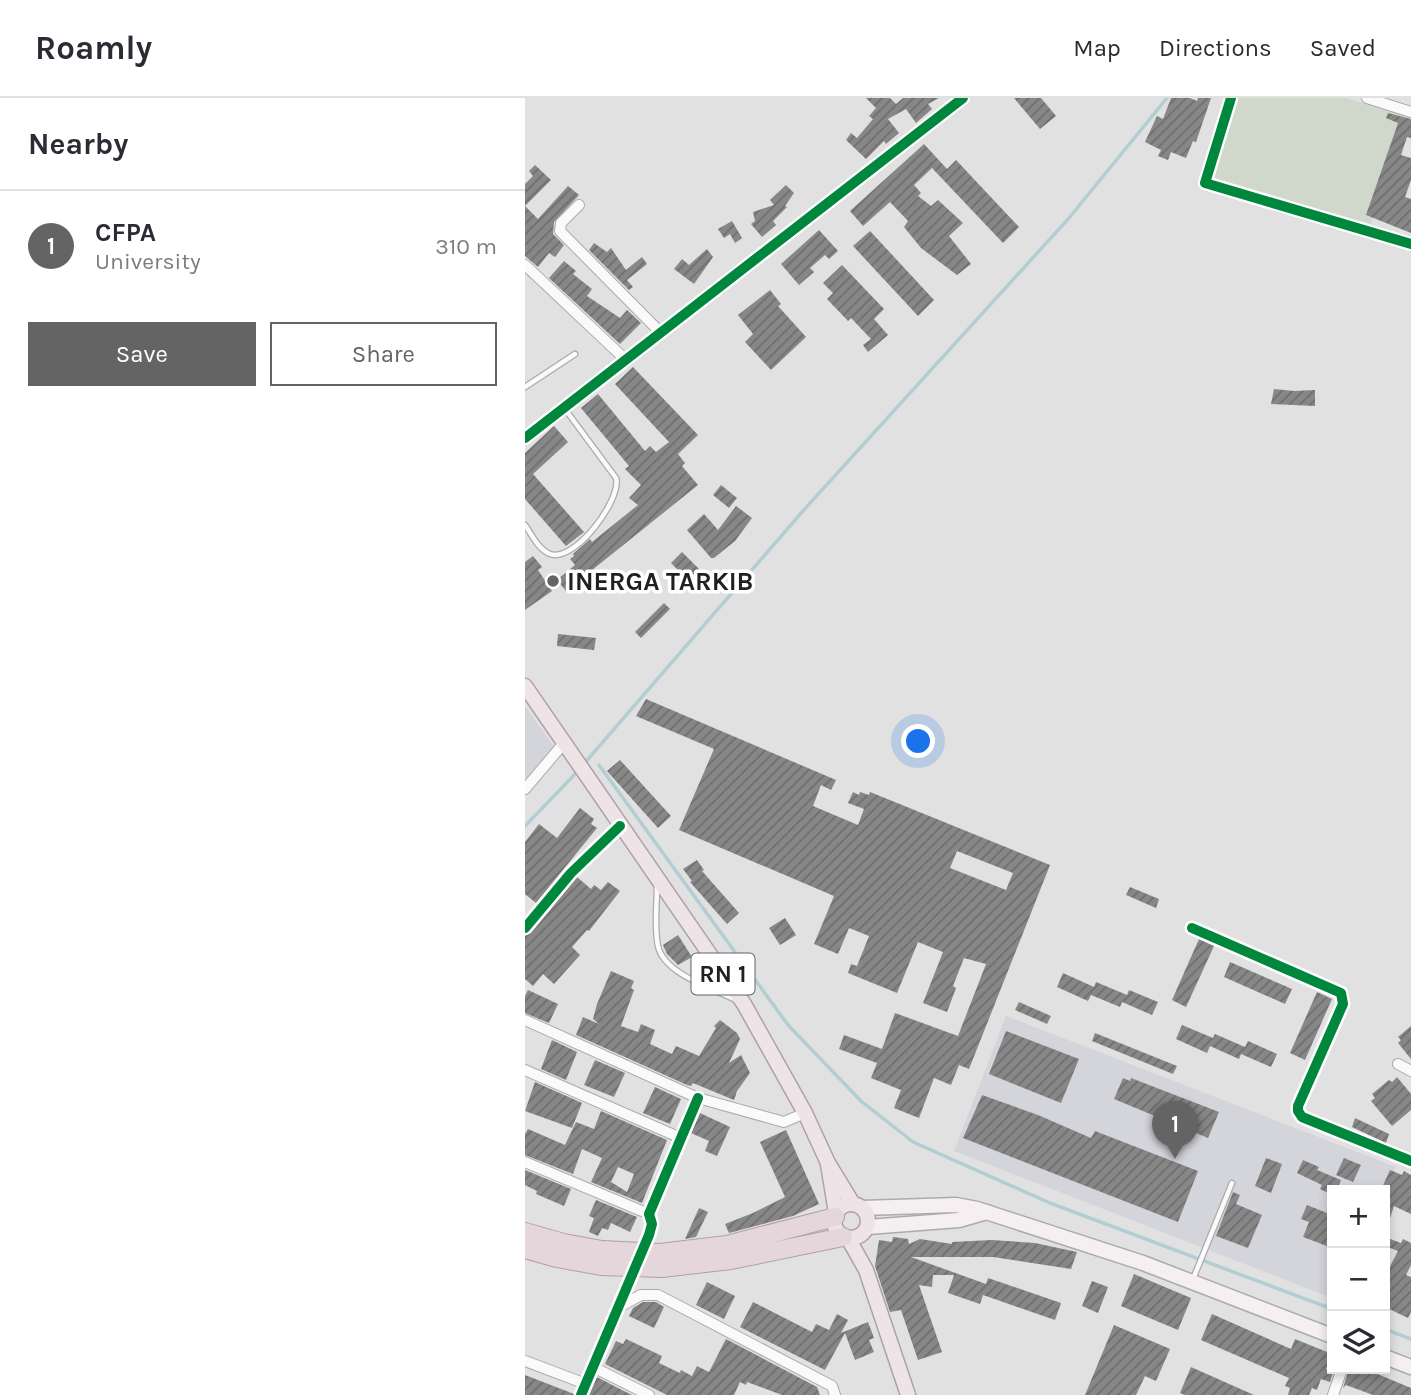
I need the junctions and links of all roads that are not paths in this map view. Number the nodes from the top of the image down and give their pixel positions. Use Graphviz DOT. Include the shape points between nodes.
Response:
graph roads {
  1 [pos="963,98"];
  2 [pos="1231,98"];
  3 [pos="1367,98"];
  4 [pos="1411,111"];
  5 [pos="579,205"];
  6 [pos="1411,244"];
  7 [pos="525,265"];
  8 [pos="661,333"];
  9 [pos="575,354"];
  10 [pos="626,360"];
  11 [pos="525,387"];
  12 [pos="564,408"];
  13 [pos="525,438"];
  14 [pos="525,525"];
  15 [pos="525,686"];
  16 [pos="566,745"];
  17 [pos="525,789"];
  18 [pos="620,826"];
  19 [pos="657,877"];
  20 [pos="525,928"];
  21 [pos="1192,928"];
  22 [pos="744,1004"];
  23 [pos="525,1020"];
  24 [pos="1398,1063"];
  25 [pos="525,1070"];
  26 [pos="1411,1071"];
  27 [pos="698,1098"];
  28 [pos="805,1114"];
  29 [pos="681,1138"];
  30 [pos="1411,1161"];
  31 [pos="525,1162"];
  32 [pos="828,1163"];
  33 [pos="1233,1182"];
  34 [pos="857,1206"];
  35 [pos="987,1212"];
  36 [pos="649,1214"];
  37 [pos="835,1215"];
  38 [pos="867,1229"];
  39 [pos="525,1232"];
  40 [pos="846,1238"];
  41 [pos="525,1249"];
  42 [pos="602,1258"];
  43 [pos="661,1260"];
  44 [pos="866,1270"];
  45 [pos="1192,1282"];
  46 [pos="618,1307"];
  47 [pos="1327,1334"];
  48 [pos="1390,1359"];
  49 [pos="525,1361"];
  50 [pos="593,1367"];
  51 [pos="1411,1367"];
  52 [pos="1340,1374"];
  53 [pos="586,1384"];
  54 [pos="581,1395"];
  55 [pos="649,1395"];
  56 [pos="835,1395"];
  57 [pos="908,1395"];
  58 [pos="1333,1395"];
  1 -- 8 [label="street"];
  2 -- 6 [label="street" via="1205,183"];
  3 -- 4 [label="street"];
  5 -- 8 [label="street" via="561,223 560,231"];
  7 -- 10 [label="street"];
  8 -- 10 [label="street"];
  9 -- 11 [label="lane"];
  10 -- 12 [label="street"];
  12 -- 13 [label="street"];
  12 -- 14 [label="lane" via="618,486 589,534 559,555 538,545"];
  15 -- 16 [label="main road, RN 1"];
  16 -- 17 [label="street"];
  16 -- 18 [label="main road, RN 1"];
  18 -- 19 [label="main road, RN 1"];
  18 -- 20 [label="street" via="571,873"];
  19 -- 22 [label="main road, RN 1"];
  19 -- 22 [label="lane" via="658,944 663,958 677,972"];
  21 -- 30 [label="street" via="1341,993 1343,1004 1298,1111 1302,1117"];
  22 -- 28 [label="main road, RN 1"];
  23 -- 27 [label="street"];
  24 -- 26 [label="street"];
  25 -- 29 [label="street"];
  27 -- 28 [label="street" via="784,1122"];
  27 -- 29 [label="street"];
  28 -- 32 [label="main road, RN 1"];
  29 -- 36 [label="street"];
  31 -- 36 [label="street"];
  32 -- 34 [label="main road, RN 1"];
  32 -- 37 [label="main road, RN 1"];
  33 -- 45 [label="lane"];
  34 -- 35 [label="main road" via="956,1205"];
  34 -- 37 [label="main road" via="843,1206"];
  34 -- 38 [label="main road" via="868,1216"];
  35 -- 38 [label="main road" via="959,1220"];
  35 -- 45 [label="main road"];
  36 -- 46 [label="street" via="649,1235"];
  37 -- 40 [label="main road" via="835,1227"];
  37 -- 43 [label="highway"];
  38 -- 40 [label="main road" via="858,1237"];
  38 -- 44 [label="main road"];
  39 -- 42 [label="highway"];
  40 -- 43 [label="highway" via="731,1260"];
  40 -- 44 [label="main road"];
  41 -- 42 [label="highway" via="557,1258"];
  42 -- 43 [label="highway, bridge"];
  44 -- 57 [label="main road"];
  45 -- 47 [label="main road"];
  46 -- 50 [label="street"];
  46 -- 56 [label="street" via="641,1295 658,1295 832,1386"];
  48 -- 51 [label="main road"];
  49 -- 53 [label="street"];
  50 -- 53 [label="street"];
  50 -- 55 [label="street"];
  52 -- 58 [label="street"];
  53 -- 54 [label="street"];
}
